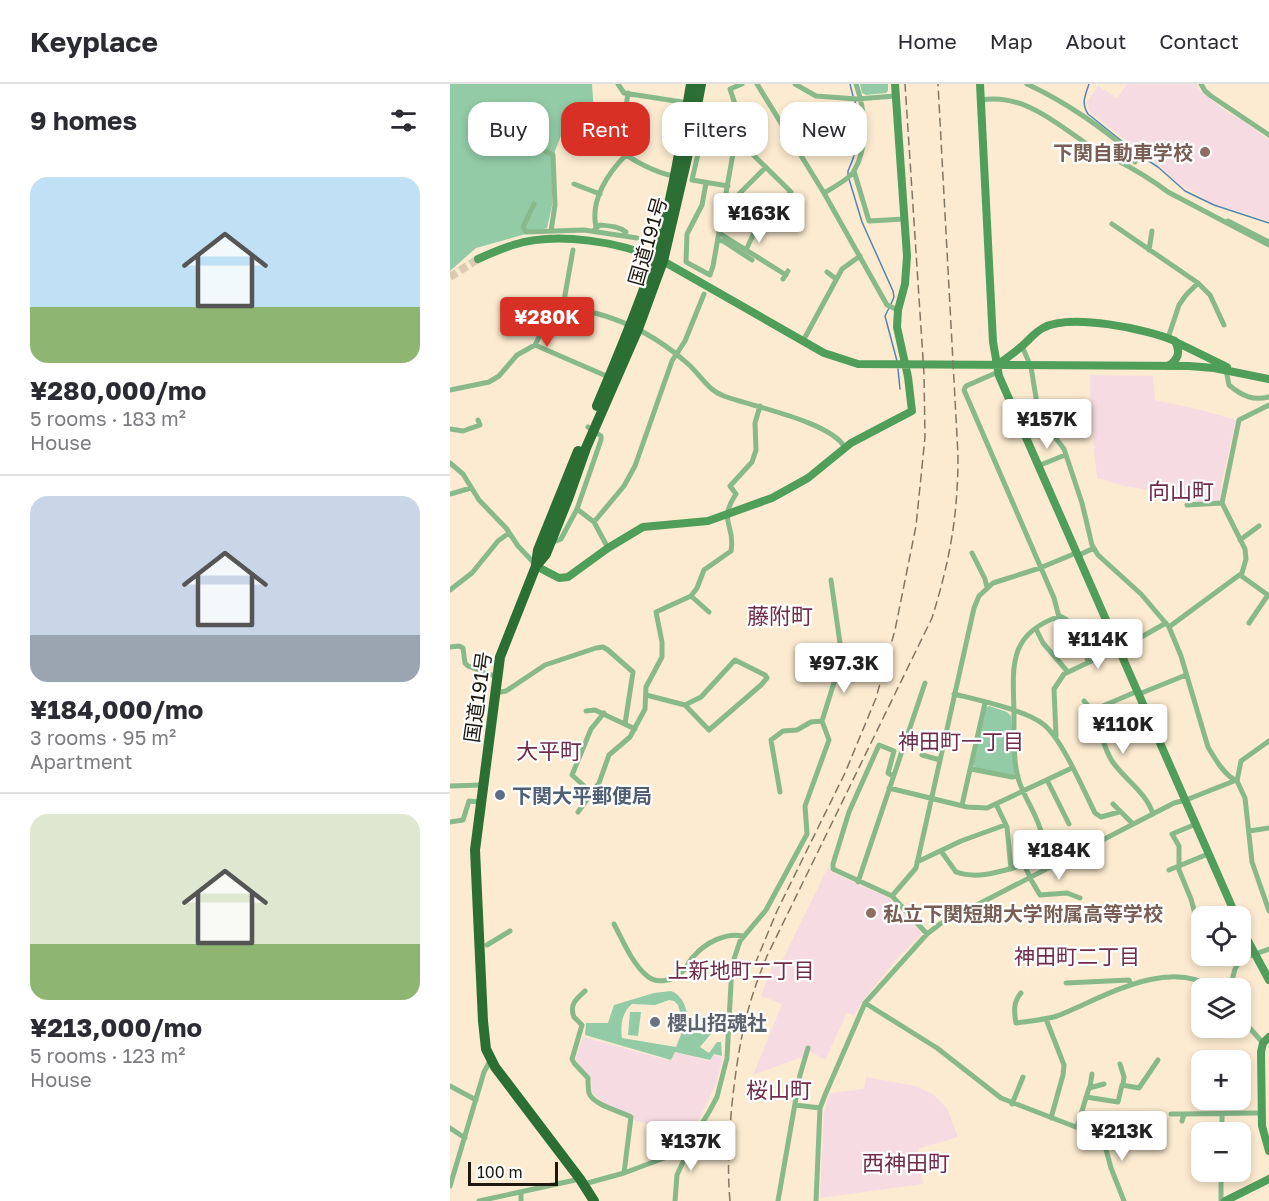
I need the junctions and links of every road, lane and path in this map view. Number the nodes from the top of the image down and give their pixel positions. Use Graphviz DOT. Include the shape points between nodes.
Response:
graph roads {
  1 [pos="618,84"];
  2 [pos="691,84"];
  3 [pos="701,84"];
  4 [pos="742,84"];
  5 [pos="757,84"];
  6 [pos="795,84"];
  7 [pos="856,84"];
  8 [pos="895,84"];
  9 [pos="980,84"];
  10 [pos="1027,84"];
  11 [pos="1201,84"];
  12 [pos="628,93"];
  13 [pos="895,96"];
  14 [pos="859,99"];
  15 [pos="981,100"];
  16 [pos="627,102"];
  17 [pos="682,102"];
  18 [pos="688,102"];
  19 [pos="700,102"];
  20 [pos="734,102"];
  21 [pos="1269,135"];
  22 [pos="549,152"];
  23 [pos="625,156"];
  24 [pos="628,156"];
  25 [pos="678,156"];
  26 [pos="690,156"];
  27 [pos="695,156"];
  28 [pos="733,156"];
  29 [pos="755,156"];
  30 [pos="1135,162"];
  31 [pos="766,166"];
  32 [pos="853,172"];
  33 [pos="674,176"];
  34 [pos="706,183"];
  35 [pos="574,184"];
  36 [pos="728,186"];
  37 [pos="824,193"];
  38 [pos="600,194"];
  39 [pos="534,204"];
  40 [pos="904,219"];
  41 [pos="762,224"];
  42 [pos="1112,224"];
  43 [pos="595,229"];
  44 [pos="551,231"];
  45 [pos="1152,231"];
  46 [pos="626,232"];
  47 [pos="719,233"];
  48 [pos="608,234"];
  49 [pos="718,240"];
  50 [pos="605,244"];
  51 [pos="1269,244"];
  52 [pos="573,250"];
  53 [pos="746,250"];
  54 [pos="1149,250"];
  55 [pos="860,256"];
  56 [pos="659,259"];
  57 [pos="478,260"];
  58 [pos="752,260"];
  59 [pos="827,272"];
  60 [pos="786,275"];
  61 [pos="836,279"];
  62 [pos="1198,283"];
  63 [pos="704,294"];
  64 [pos="896,309"];
  65 [pos="562,324"];
  66 [pos="1224,325"];
  67 [pos="634,327"];
  68 [pos="1172,339"];
  69 [pos="803,341"];
  70 [pos="535,345"];
  71 [pos="1022,346"];
  72 [pos="675,354"];
  73 [pos="1167,367"];
  74 [pos="997,369"];
  75 [pos="1226,370"];
  76 [pos="1237,372"];
  77 [pos="612,378"];
  78 [pos="1269,379"];
  79 [pos="450,390"];
  80 [pos="1269,398"];
  81 [pos="1269,405"];
  82 [pos="760,406"];
  83 [pos="478,420"];
  84 [pos="591,428"];
  85 [pos="450,429"];
  86 [pos="845,448"];
  87 [pos="1065,455"];
  88 [pos="450,463"];
  89 [pos="1038,466"];
  90 [pos="471,488"];
  91 [pos="450,494"];
  92 [pos="1222,503"];
  93 [pos="1187,505"];
  94 [pos="577,509"];
  95 [pos="726,516"];
  96 [pos="594,522"];
  97 [pos="1258,526"];
  98 [pos="509,533"];
  99 [pos="1240,540"];
  100 [pos="556,541"];
  101 [pos="1094,548"];
  102 [pos="608,549"];
  103 [pos="972,553"];
  104 [pos="1077,555"];
  105 [pos="536,566"];
  106 [pos="1040,568"];
  107 [pos="1240,574"];
  108 [pos="831,580"];
  109 [pos="987,587"];
  110 [pos="450,590"];
  111 [pos="691,596"];
  112 [pos="710,612"];
  113 [pos="1059,617"];
  114 [pos="1249,623"];
  115 [pos="1167,625"];
  116 [pos="1036,629"];
  117 [pos="450,647"];
  118 [pos="1119,648"];
  119 [pos="1088,662"];
  120 [pos="1067,671"];
  121 [pos="1186,675"];
  122 [pos="497,677"];
  123 [pos="925,682"];
  124 [pos="496,693"];
  125 [pos="1139,693"];
  126 [pos="646,694"];
  127 [pos="954,694"];
  128 [pos="1084,701"];
  129 [pos="985,703"];
  130 [pos="685,705"];
  131 [pos="586,711"];
  132 [pos="1014,711"];
  133 [pos="1091,711"];
  134 [pos="604,713"];
  135 [pos="822,721"];
  136 [pos="625,724"];
  137 [pos="635,729"];
  138 [pos="1056,736"];
  139 [pos="1269,741"];
  140 [pos="922,755"];
  141 [pos="940,760"];
  142 [pos="1072,768"];
  143 [pos="971,769"];
  144 [pos="893,776"];
  145 [pos="1018,776"];
  146 [pos="1047,780"];
  147 [pos="1236,781"];
  148 [pos="482,785"];
  149 [pos="450,786"];
  150 [pos="889,788"];
  151 [pos="780,792"];
  152 [pos="1023,792"];
  153 [pos="593,794"];
  154 [pos="932,798"];
  155 [pos="1186,800"];
  156 [pos="480,802"];
  157 [pos="996,804"];
  158 [pos="1113,804"];
  159 [pos="962,805"];
  160 [pos="1119,812"];
  161 [pos="578,813"];
  162 [pos="1153,814"];
  163 [pos="450,822"];
  164 [pos="1069,824"];
  165 [pos="1132,824"];
  166 [pos="1196,824"];
  167 [pos="1005,825"];
  168 [pos="1269,828"];
  169 [pos="1249,831"];
  170 [pos="941,851"];
  171 [pos="1208,854"];
  172 [pos="917,862"];
  173 [pos="1024,865"];
  174 [pos="1179,865"];
  175 [pos="1011,868"];
  176 [pos="1169,870"];
  177 [pos="1030,878"];
  178 [pos="858,882"];
  179 [pos="892,896"];
  180 [pos="1080,898"];
  181 [pos="1193,906"];
  182 [pos="1231,906"];
  183 [pos="1269,911"];
  184 [pos="614,924"];
  185 [pos="510,931"];
  186 [pos="927,934"];
  187 [pos="743,936"];
  188 [pos="487,945"];
  189 [pos="1251,948"];
  190 [pos="1269,949"];
  191 [pos="1254,954"];
  192 [pos="1251,955"];
  193 [pos="1191,979"];
  194 [pos="1269,980"];
  195 [pos="1066,983"];
  196 [pos="1131,985"];
  197 [pos="585,991"];
  198 [pos="1021,993"];
  199 [pos="865,1003"];
  200 [pos="1046,1018"];
  201 [pos="1251,1027"];
  202 [pos="1266,1040"];
  203 [pos="808,1048"];
  204 [pos="490,1059"];
  205 [pos="1158,1060"];
  206 [pos="1120,1064"];
  207 [pos="1092,1074"];
  208 [pos="1023,1077"];
  209 [pos="1265,1081"];
  210 [pos="1104,1084"];
  211 [pos="1123,1085"];
  212 [pos="450,1086"];
  213 [pos="1090,1087"];
  214 [pos="1086,1097"];
  215 [pos="476,1100"];
  216 [pos="1012,1104"];
  217 [pos="795,1105"];
  218 [pos="820,1108"];
  219 [pos="1257,1113"];
  220 [pos="1171,1114"];
  221 [pos="1184,1114"];
  222 [pos="1222,1114"];
  223 [pos="1051,1118"];
  224 [pos="1182,1121"];
  225 [pos="1222,1122"];
  226 [pos="1077,1127"];
  227 [pos="450,1128"];
  228 [pos="465,1138"];
  229 [pos="689,1142"];
  230 [pos="1269,1151"];
  231 [pos="624,1173"];
  232 [pos="1269,1179"];
  233 [pos="582,1181"];
  234 [pos="1222,1182"];
  235 [pos="450,1186"];
  236 [pos="521,1192"];
  237 [pos="479,1201"];
  238 [pos="521,1201"];
  239 [pos="594,1201"];
  240 [pos="675,1201"];
  241 [pos="778,1201"];
  242 [pos="816,1201"];
  243 [pos="1124,1201"];
  244 [pos="1223,1201"];
  1 -- 12 [label="street"];
  2 -- 18 [label="highway, 国道191号"];
  3 -- 19 [label="highway, 国道191号"];
  4 -- 20 [label="street" via="730,89"];
  5 -- 37 [label="street"];
  6 -- 14 [label="street" via="816,96"];
  7 -- 14 [label="street"];
  8 -- 13 [label="street"];
  9 -- 15 [label="street"];
  10 -- 30 [label="street" via="1085,116 1136,156"];
  11 -- 21 [label="street" via="1211,96"];
  12 -- 16 [label="street"];
  12 -- 17 [label="street"];
  13 -- 14 [label="street"];
  13 -- 40 [label="street"];
  14 -- 32 [label="street" via="863,134"];
  15 -- 51 [label="street" via="999,98 1035,110 1168,192"];
  15 -- 74 [label="street"];
  22 -- 44 [label="street" via="553,154 555,205"];
  23 -- 38 [label="street" via="609,172"];
  24 -- 33 [label="street"];
  25 -- 33 [label="highway, 国道191号"];
  26 -- 56 [label="highway, 国道191号"];
  27 -- 34 [label="street" via="692,180"];
  28 -- 36 [label="street"];
  29 -- 31 [label="street"];
  31 -- 41 [label="street" via="791,192"];
  31 -- 41 [label="street" via="736,197"];
  32 -- 37 [label="street"];
  32 -- 40 [label="street" via="869,222"];
  33 -- 56 [label="highway, 国道191号"];
  34 -- 36 [label="street"];
  34 -- 49 [label="street" via="702,205 687,234 686,262 710,275"];
  35 -- 38 [label="street"];
  36 -- 47 [label="street"];
  37 -- 55 [label="street"];
  38 -- 43 [label="street" via="595,206"];
  39 -- 44 [label="street" via="523,227 526,232"];
  40 -- 64 [label="street" via="906,275"];
  41 -- 53 [label="street"];
  42 -- 54 [label="street"];
  43 -- 44 [label="street"];
  43 -- 46 [label="street" via="609,226"];
  43 -- 48 [label="street"];
  45 -- 54 [label="street"];
  46 -- 48 [label="street" via="612,230"];
  46 -- 48 [label="street" via="636,238"];
  47 -- 49 [label="street"];
  47 -- 53 [label="street"];
  48 -- 50 [label="street"];
  49 -- 58 [label="street"];
  50 -- 56 [label="street"];
  50 -- 57 [label="street" via="533,240"];
  52 -- 65 [label="street"];
  53 -- 60 [label="street"];
  54 -- 62 [label="street"];
  55 -- 61 [label="street" via="844,266"];
  55 -- 64 [label="street" via="886,305"];
  56 -- 67 [label="highway, 国道191号"];
  56 -- 69 [label="street"];
  59 -- 61 [label="street"];
  61 -- 69 [label="street"];
  62 -- 66 [label="street" via="1210,295"];
  62 -- 68 [label="street" via="1180,304"];
  63 -- 72 [label="street" via="685,341"];
  64 -- 86 [label="street" via="912,411"];
  65 -- 67 [label="street" via="595,313"];
  65 -- 70 [label="street" via="543,329"];
  67 -- 72 [label="street"];
  67 -- 77 [label="highway, 国道191号"];
  68 -- 71 [label="street" via="1136,329 1062,322 1041,329"];
  68 -- 73 [label="street" via="1178,356"];
  68 -- 76 [label="street"];
  69 -- 73 [label="street" via="847,362 869,366"];
  70 -- 77 [label="street"];
  70 -- 79 [label="street" via="517,356 493,380"];
  71 -- 74 [label="street"];
  71 -- 87 [label="street" via="1031,367 1039,416"];
  72 -- 82 [label="street" via="690,364 713,391"];
  72 -- 96 [label="street" via="636,466"];
  73 -- 75 [label="street"];
  74 -- 89 [label="street"];
  74 -- 106 [label="street" via="964,390"];
  75 -- 76 [label="street"];
  75 -- 80 [label="street" via="1229,386 1242,395"];
  76 -- 78 [label="street"];
  77 -- 84 [label="highway, 国道191号"];
  81 -- 92 [label="street" via="1237,424"];
  82 -- 86 [label="street" via="824,430"];
  82 -- 95 [label="street" via="755,423 755,455 730,486 736,494"];
  83 -- 85 [label="street" via="480,425 463,431"];
  84 -- 94 [label="street" via="601,436"];
  84 -- 105 [label="highway, 国道191号" via="537,550"];
  86 -- 95 [label="street" via="787,492"];
  87 -- 89 [label="street"];
  87 -- 101 [label="street"];
  88 -- 90 [label="street"];
  89 -- 104 [label="street"];
  90 -- 91 [label="street"];
  90 -- 98 [label="street"];
  92 -- 93 [label="street"];
  92 -- 99 [label="street"];
  94 -- 96 [label="street"];
  94 -- 100 [label="street" via="561,539"];
  95 -- 102 [label="street" via="643,527"];
  95 -- 111 [label="street" via="731,532 730,551 700,574"];
  96 -- 102 [label="street"];
  97 -- 99 [label="street"];
  98 -- 105 [label="street"];
  98 -- 110 [label="street" via="472,573"];
  99 -- 107 [label="street" via="1246,559"];
  101 -- 104 [label="street"];
  101 -- 115 [label="street"];
  102 -- 105 [label="street" via="568,577 559,578"];
  103 -- 109 [label="street"];
  104 -- 106 [label="street"];
  104 -- 118 [label="street"];
  105 -- 122 [label="highway, 国道191号" via="502,647"];
  106 -- 109 [label="street"];
  106 -- 113 [label="street"];
  107 -- 114 [label="street" via="1268,595"];
  107 -- 115 [label="street"];
  108 -- 135 [label="street" via="842,657"];
  109 -- 127 [label="street" via="974,608"];
  111 -- 112 [label="street"];
  111 -- 126 [label="street" via="656,612 663,657"];
  113 -- 116 [label="street"];
  113 -- 119 [label="street" via="1074,628"];
  115 -- 118 [label="street"];
  115 -- 121 [label="street"];
  116 -- 120 [label="street" via="1042,643"];
  116 -- 132 [label="street" via="1021,644 1014,659"];
  117 -- 122 [label="street" via="463,648 468,666"];
  118 -- 119 [label="street"];
  118 -- 125 [label="street"];
  119 -- 120 [label="street"];
  120 -- 138 [label="street" via="1054,688"];
  121 -- 125 [label="street"];
  121 -- 147 [label="street" via="1208,747"];
  122 -- 124 [label="highway, 国道191号"];
  123 -- 144 [label="street"];
  124 -- 136 [label="street" via="506,691 544,665 603,647 633,672"];
  124 -- 148 [label="highway, 国道191号"];
  125 -- 133 [label="street"];
  125 -- 155 [label="street"];
  126 -- 130 [label="street"];
  126 -- 137 [label="street" via="645,709"];
  127 -- 129 [label="street"];
  127 -- 141 [label="street"];
  128 -- 133 [label="street"];
  129 -- 132 [label="street"];
  129 -- 143 [label="street"];
  130 -- 130 [label="street" via="709,730 761,685 765,675 735,660 700,697"];
  131 -- 134 [label="street"];
  132 -- 138 [label="street" via="1035,719"];
  132 -- 145 [label="street"];
  133 -- 162 [label="street" via="1112,761 1147,801"];
  134 -- 136 [label="street"];
  134 -- 153 [label="street" via="591,729 572,775"];
  135 -- 151 [label="street" via="783,731 771,740"];
  135 -- 187 [label="street" via="829,740 806,806 807,834 766,910"];
  136 -- 137 [label="street"];
  137 -- 153 [label="street" via="609,755"];
  138 -- 142 [label="street"];
  139 -- 147 [label="street" via="1241,761"];
  140 -- 141 [label="street"];
  141 -- 154 [label="street"];
  142 -- 146 [label="street"];
  142 -- 160 [label="street" via="1095,813 1101,817"];
  143 -- 145 [label="street"];
  143 -- 159 [label="street"];
  144 -- 150 [label="street"];
  144 -- 178 [label="street" via="888,773 894,751 879,746 849,812 833,864 833,869"];
  145 -- 152 [label="street"];
  146 -- 152 [label="street"];
  146 -- 164 [label="street"];
  147 -- 155 [label="street"];
  147 -- 169 [label="street" via="1245,798"];
  148 -- 149 [label="street"];
  148 -- 156 [label="highway, 国道191号"];
  150 -- 154 [label="street"];
  150 -- 178 [label="street"];
  152 -- 157 [label="street"];
  152 -- 173 [label="street" via="1042,832"];
  153 -- 161 [label="street"];
  154 -- 159 [label="street"];
  154 -- 172 [label="street"];
  155 -- 162 [label="street"];
  155 -- 166 [label="street"];
  156 -- 163 [label="street" via="469,801 463,820"];
  156 -- 204 [label="highway, 国道191号" via="475,850 483,1021"];
  157 -- 159 [label="street" via="987,808"];
  157 -- 167 [label="street"];
  158 -- 160 [label="street"];
  160 -- 165 [label="street"];
  162 -- 165 [label="street"];
  165 -- 177 [label="street"];
  166 -- 171 [label="street"];
  166 -- 174 [label="street" via="1173,834 1179,846"];
  167 -- 170 [label="street"];
  167 -- 175 [label="street"];
  168 -- 169 [label="street"];
  169 -- 183 [label="street" via="1252,862"];
  170 -- 172 [label="street"];
  170 -- 175 [label="street" via="958,873 982,876"];
  171 -- 174 [label="street"];
  171 -- 182 [label="street"];
  172 -- 179 [label="street"];
  173 -- 175 [label="street"];
  173 -- 177 [label="street"];
  174 -- 176 [label="street"];
  174 -- 181 [label="street"];
  177 -- 180 [label="street" via="1040,895 1067,893"];
  177 -- 186 [label="street"];
  178 -- 179 [label="street"];
  179 -- 186 [label="street"];
  184 -- 187 [label="street" via="641,969 658,981 681,973 694,956 719,939"];
  185 -- 188 [label="street"];
  186 -- 199 [label="street"];
  187 -- 229 [label="street" via="732,965 728,1052 722,1081 709,1112"];
  189 -- 191 [label="street"];
  190 -- 191 [label="street"];
  191 -- 192 [label="street"];
  191 -- 194 [label="street"];
  193 -- 196 [label="street"];
  195 -- 196 [label="street" via="1129,980"];
  196 -- 200 [label="street"];
  197 -- 231 [label="street" via="572,1007 574,1017 582,1025 572,1059 588,1078 591,1097 631,1117"];
  198 -- 200 [label="street" via="1016,999 1016,1023"];
  199 -- 216 [label="street" via="937,1048"];
  199 -- 218 [label="street"];
  200 -- 223 [label="street" via="1064,1065"];
  201 -- 202 [label="street"];
  202 -- 209 [label="street" via="1261,1052"];
  203 -- 217 [label="street"];
  204 -- 215 [label="street"];
  204 -- 233 [label="highway, 国道191号"];
  205 -- 211 [label="street" via="1139,1088"];
  206 -- 211 [label="street" via="1125,1077"];
  207 -- 213 [label="street"];
  208 -- 216 [label="street"];
  209 -- 230 [label="street" via="1262,1126"];
  210 -- 213 [label="street"];
  211 -- 214 [label="street" via="1118,1102"];
  212 -- 215 [label="street"];
  213 -- 214 [label="street"];
  214 -- 226 [label="street"];
  215 -- 228 [label="street"];
  216 -- 223 [label="street"];
  217 -- 218 [label="street"];
  217 -- 241 [label="street"];
  218 -- 242 [label="street"];
  219 -- 222 [label="street"];
  220 -- 221 [label="street"];
  221 -- 222 [label="street"];
  221 -- 224 [label="street"];
  222 -- 225 [label="street"];
  223 -- 226 [label="street"];
  226 -- 243 [label="street" via="1104,1142"];
  227 -- 228 [label="street"];
  228 -- 235 [label="street"];
  229 -- 231 [label="street" via="667,1157"];
  229 -- 240 [label="street" via="677,1175"];
  231 -- 233 [label="street"];
  232 -- 244 [label="street"];
  233 -- 236 [label="street"];
  233 -- 239 [label="highway, 国道191号"];
  234 -- 244 [label="street"];
  236 -- 237 [label="street"];
  236 -- 238 [label="street"];
}
